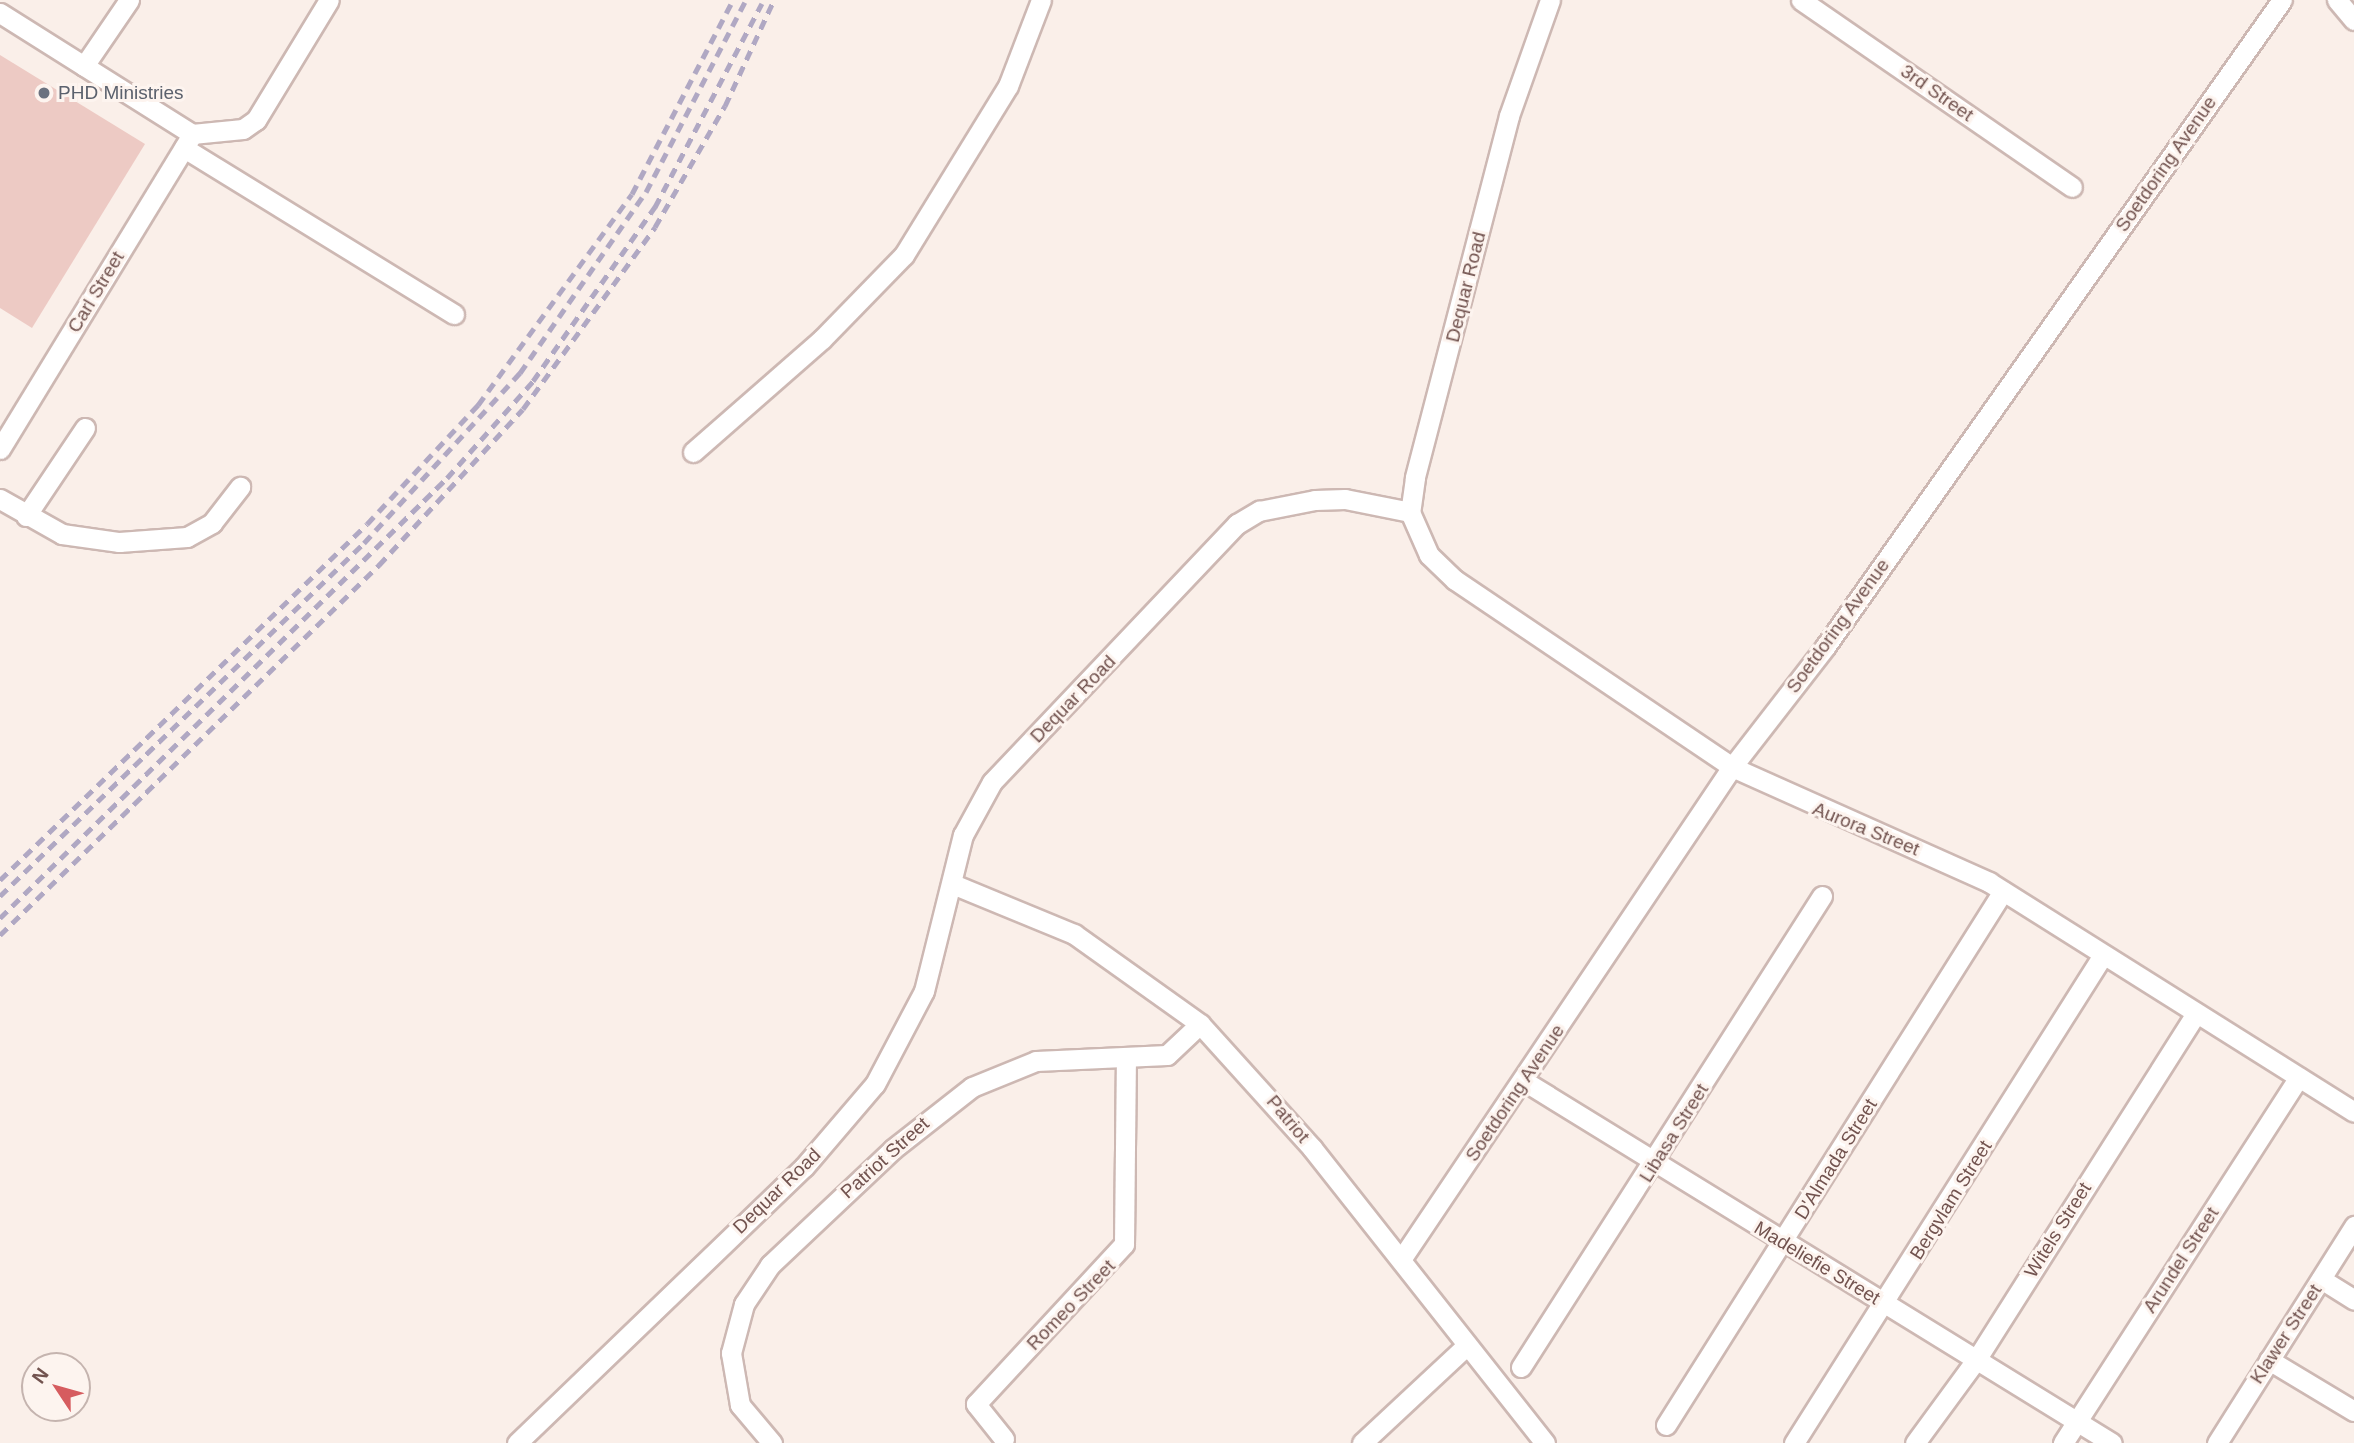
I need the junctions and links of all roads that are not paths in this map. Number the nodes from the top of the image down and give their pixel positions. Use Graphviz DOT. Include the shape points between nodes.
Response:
graph roads {
  1 [pos="129,0"];
  2 [pos="329,0"];
  3 [pos="1041,0"];
  4 [pos="1550,0"];
  5 [pos="1801,0"];
  6 [pos="2282,0"];
  7 [pos="2337,0"];
  8 [pos="0,13"];
  9 [pos="2354,20"];
  10 [pos="84,66"];
  11 [pos="188,141"];
  12 [pos="2072,187"];
  13 [pos="454,314"];
  14 [pos="85,429"];
  15 [pos="0,449"];
  16 [pos="693,452"];
  17 [pos="240,486"];
  18 [pos="0,499"];
  19 [pos="1410,512"];
  20 [pos="26,516"];
  21 [pos="1732,767"];
  22 [pos="955,885"];
  23 [pos="2003,891"];
  24 [pos="1822,896"];
  25 [pos="2103,954"];
  26 [pos="2196,1014"];
  27 [pos="1200,1024"];
  28 [pos="1126,1059"];
  29 [pos="2299,1077"];
  30 [pos="1524,1081"];
  31 [pos="2354,1112"];
  32 [pos="1653,1166"];
  33 [pos="2354,1226"];
  34 [pos="1784,1242"];
  35 [pos="1402,1258"];
  36 [pos="2321,1279"];
  37 [pos="2354,1300"];
  38 [pos="1886,1305"];
  39 [pos="1466,1346"];
  40 [pos="1976,1360"];
  41 [pos="2269,1360"];
  42 [pos="1521,1367"];
  43 [pos="2354,1411"];
  44 [pos="2077,1422"];
  45 [pos="1667,1425"];
  46 [pos="1004,1438"];
  47 [pos="517,1443"];
  48 [pos="772,1443"];
  49 [pos="1362,1443"];
  50 [pos="1545,1443"];
  51 [pos="1794,1443"];
  52 [pos="1914,1443"];
  53 [pos="2063,1443"];
  54 [pos="2112,1443"];
  55 [pos="2217,1443"];
  1 -- 10 [label="street"];
  2 -- 11 [label="street" via="256,120 243,129"];
  3 -- 16 [label="street" via="1008,86 904,254 822,339"];
  4 -- 19 [label="street, Dequar Road" via="1509,116"];
  5 -- 12 [label="street, 3rd Street"];
  6 -- 21 [label="street, Soetdoring Avenue" via="1825,647"];
  7 -- 9 [label="street"];
  8 -- 10 [label="street"];
  10 -- 11 [label="street"];
  11 -- 13 [label="street"];
  11 -- 15 [label="street, Carl Street"];
  14 -- 20 [label="street"];
  17 -- 20 [label="street" via="212,523 187,537 119,542 62,534"];
  18 -- 20 [label="street"];
  19 -- 21 [label="street, Aurora Street" via="1429,555 1455,580"];
  19 -- 22 [label="street, Dequar Road" via="1345,499 1315,500 1259,511 1237,524 992,782 963,835"];
  21 -- 23 [label="street, Aurora Street"];
  21 -- 30 [label="street, Soetdoring Avenue"];
  22 -- 27 [label="street, Patriot" via="1074,934"];
  22 -- 47 [label="street, Dequar Road" via="924,991 875,1084 804,1167"];
  23 -- 25 [label="street, Aurora Street"];
  23 -- 34 [label="street, D'Almada Street"];
  24 -- 32 [label="street, Libasa Street"];
  25 -- 26 [label="street, Aurora Street"];
  25 -- 38 [label="street, Bergvlam Street"];
  26 -- 29 [label="street, Aurora Street"];
  26 -- 40 [label="street, Witels Street"];
  27 -- 28 [label="street, Patriot Street" via="1167,1055"];
  27 -- 35 [label="street, Patriot" via="1250,1074"];
  28 -- 46 [label="street, Romeo Street" via="1125,1244 979,1400 977,1413"];
  28 -- 48 [label="street, Patriot Street" via="1036,1061 972,1087 893,1149 771,1265 744,1304 731,1353 740,1405"];
  29 -- 31 [label="street, Aurora Street"];
  29 -- 44 [label="street, Arundel Street"];
  30 -- 32 [label="street, Madeliefie Street"];
  30 -- 35 [label="street, Soetdoring Avenue"];
  32 -- 34 [label="street, Madeliefie Street"];
  32 -- 42 [label="street, Libasa Street"];
  33 -- 36 [label="street, Klawer Street"];
  34 -- 38 [label="street, Madeliefie Street"];
  34 -- 45 [label="street, D'Almada Street"];
  35 -- 39 [label="street, Patriot"];
  36 -- 37 [label="street"];
  36 -- 41 [label="street, Klawer Street"];
  38 -- 40 [label="street, Madeliefie Street"];
  38 -- 51 [label="street, Bergvlam Street"];
  39 -- 49 [label="street"];
  39 -- 50 [label="street, Patriot"];
  40 -- 44 [label="street, Madeliefie Street"];
  40 -- 52 [label="street, Witels Street"];
  41 -- 43 [label="street"];
  41 -- 55 [label="street, Klawer Street"];
  44 -- 53 [label="street, Arundel Street"];
  44 -- 54 [label="street, Madeliefie Street"];
}
